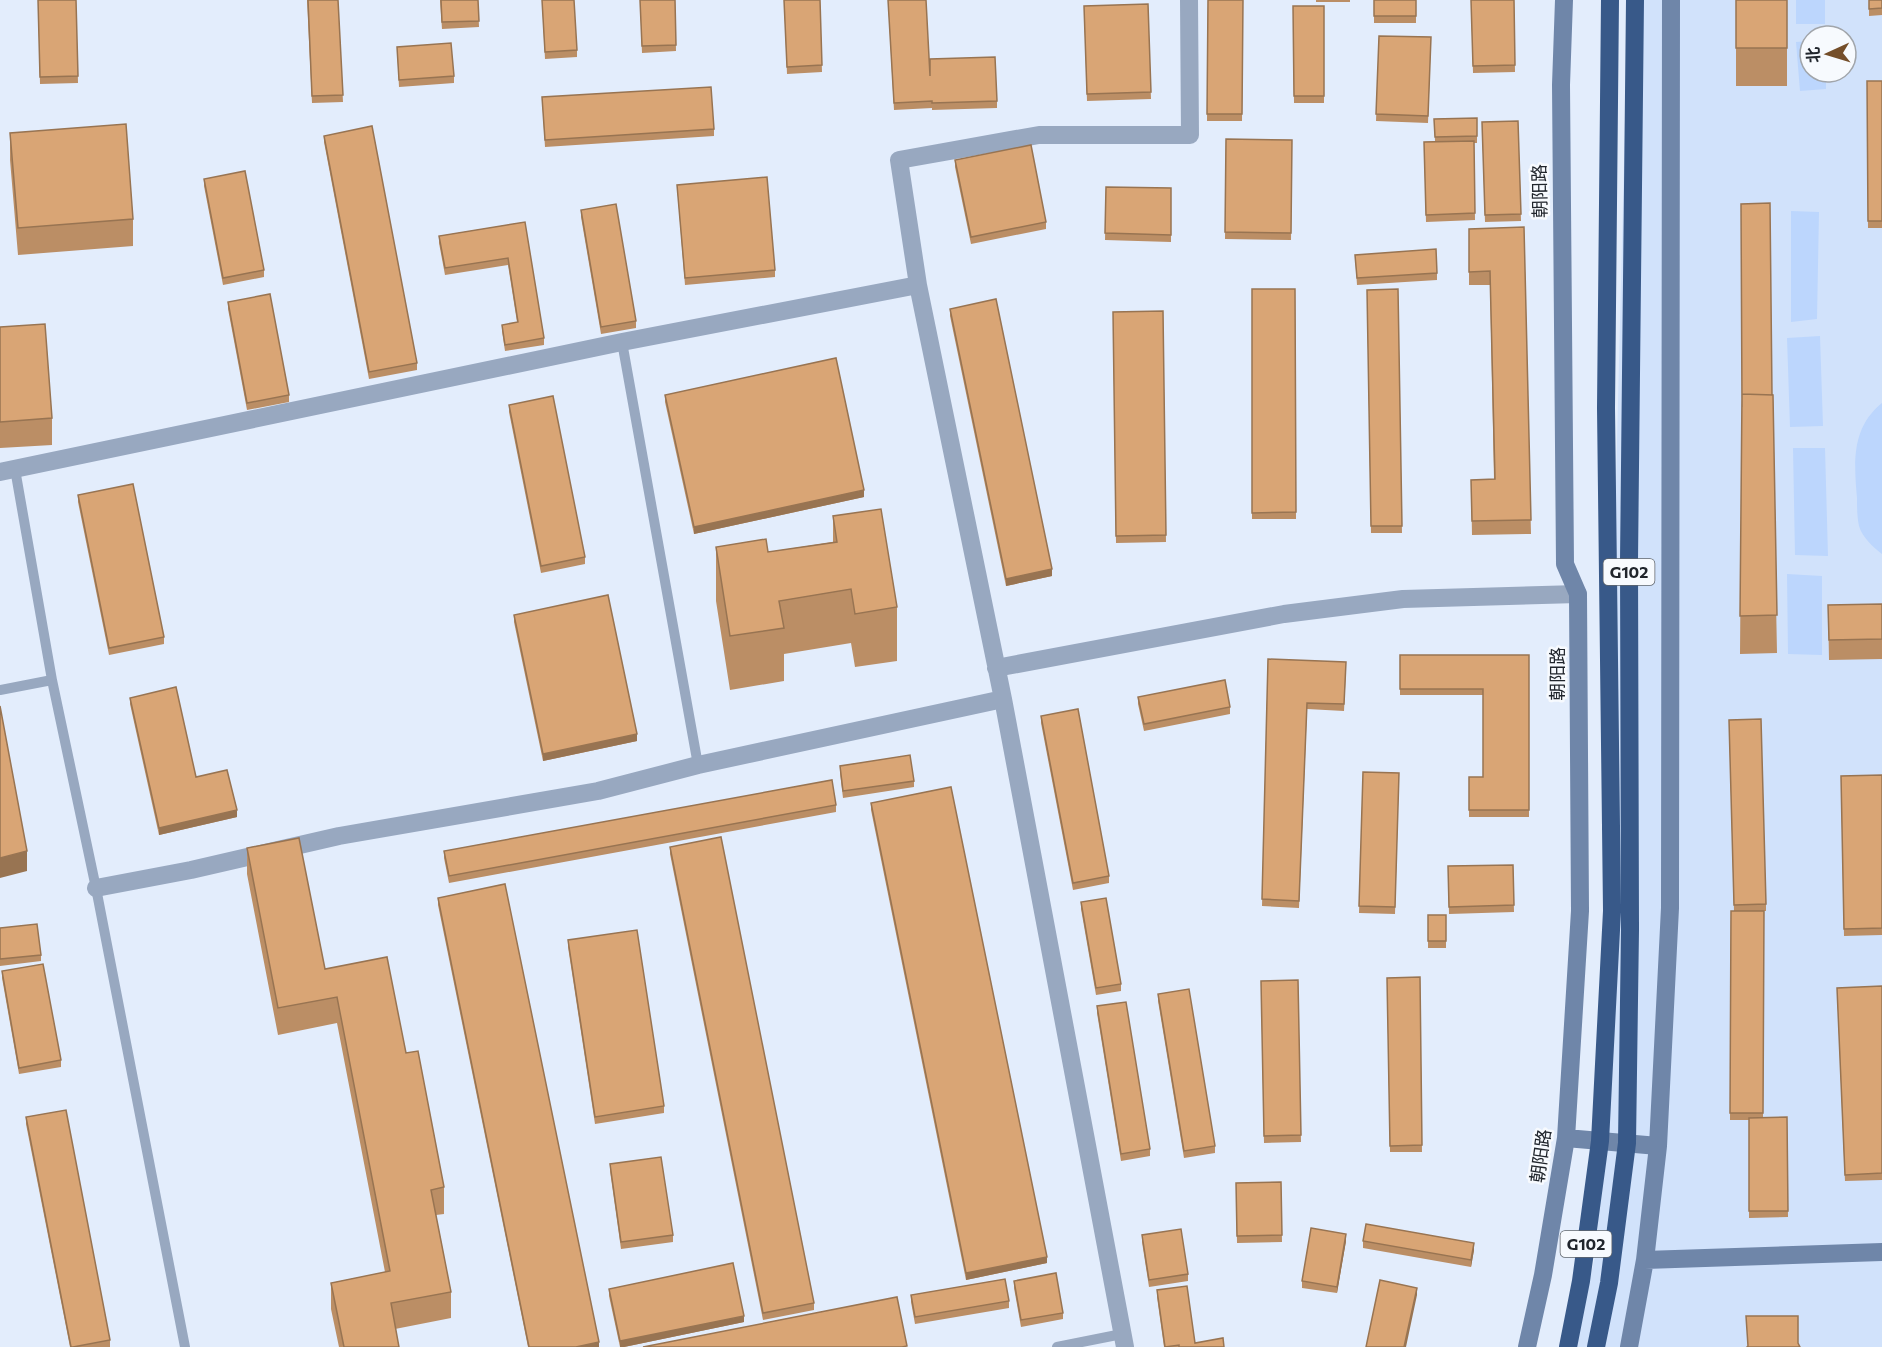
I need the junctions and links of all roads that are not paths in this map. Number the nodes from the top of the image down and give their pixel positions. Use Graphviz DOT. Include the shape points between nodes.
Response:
graph roads {
  1 [pos="1189,0"];
  2 [pos="1564,0"];
  3 [pos="1610,0"];
  4 [pos="1635,0"];
  5 [pos="1671,0"];
  6 [pos="918,285"];
  7 [pos="622,342"];
  8 [pos="7,470"];
  9 [pos="1578,594"];
  10 [pos="996,668"];
  11 [pos="52,680"];
  12 [pos="0,690"];
  13 [pos="1003,699"];
  14 [pos="698,765"];
  15 [pos="96,888"];
  16 [pos="1566,1138"];
  17 [pos="1600,1141"];
  18 [pos="1627,1143"];
  19 [pos="1658,1146"];
  20 [pos="1882,1252"];
  21 [pos="1645,1260"];
  22 [pos="1124,1341"];
  23 [pos="185,1347"];
  24 [pos="1057,1347"];
  25 [pos="1527,1347"];
  26 [pos="1568,1347"];
  27 [pos="1596,1347"];
  28 [pos="1629,1347"];
  1 -- 6 [label="street" via="1190,135 1039,135 899,160"];
  2 -- 9 [label="street, 朝阳路" via="1560,85 1565,564"];
  3 -- 17 [label="highway, G102" via="1606,431 1612,911"];
  4 -- 18 [label="highway, G102"];
  5 -- 19 [label="street" via="1670,908"];
  6 -- 7 [label="street"];
  6 -- 10 [label="street"];
  7 -- 8 [label="street"];
  7 -- 14 [label="lane"];
  8 -- 11 [label="lane"];
  9 -- 10 [label="street" via="1403,599 1284,614"];
  9 -- 16 [label="street, 朝阳路" via="1580,911"];
  10 -- 13 [label="street"];
  11 -- 12 [label="lane"];
  11 -- 15 [label="lane"];
  13 -- 14 [label="street"];
  13 -- 22 [label="street"];
  14 -- 15 [label="street" via="598,791 339,836"];
  15 -- 23 [label="lane"];
  16 -- 17 [label="street"];
  16 -- 25 [label="street, 朝阳路"];
  17 -- 18 [label="street"];
  17 -- 26 [label="highway, G102"];
  18 -- 19 [label="street"];
  18 -- 27 [label="highway, G102" via="1610,1283"];
  19 -- 21 [label="street"];
  20 -- 21 [label="street"];
  21 -- 28 [label="street"];
  22 -- 24 [label="lane"];
}
